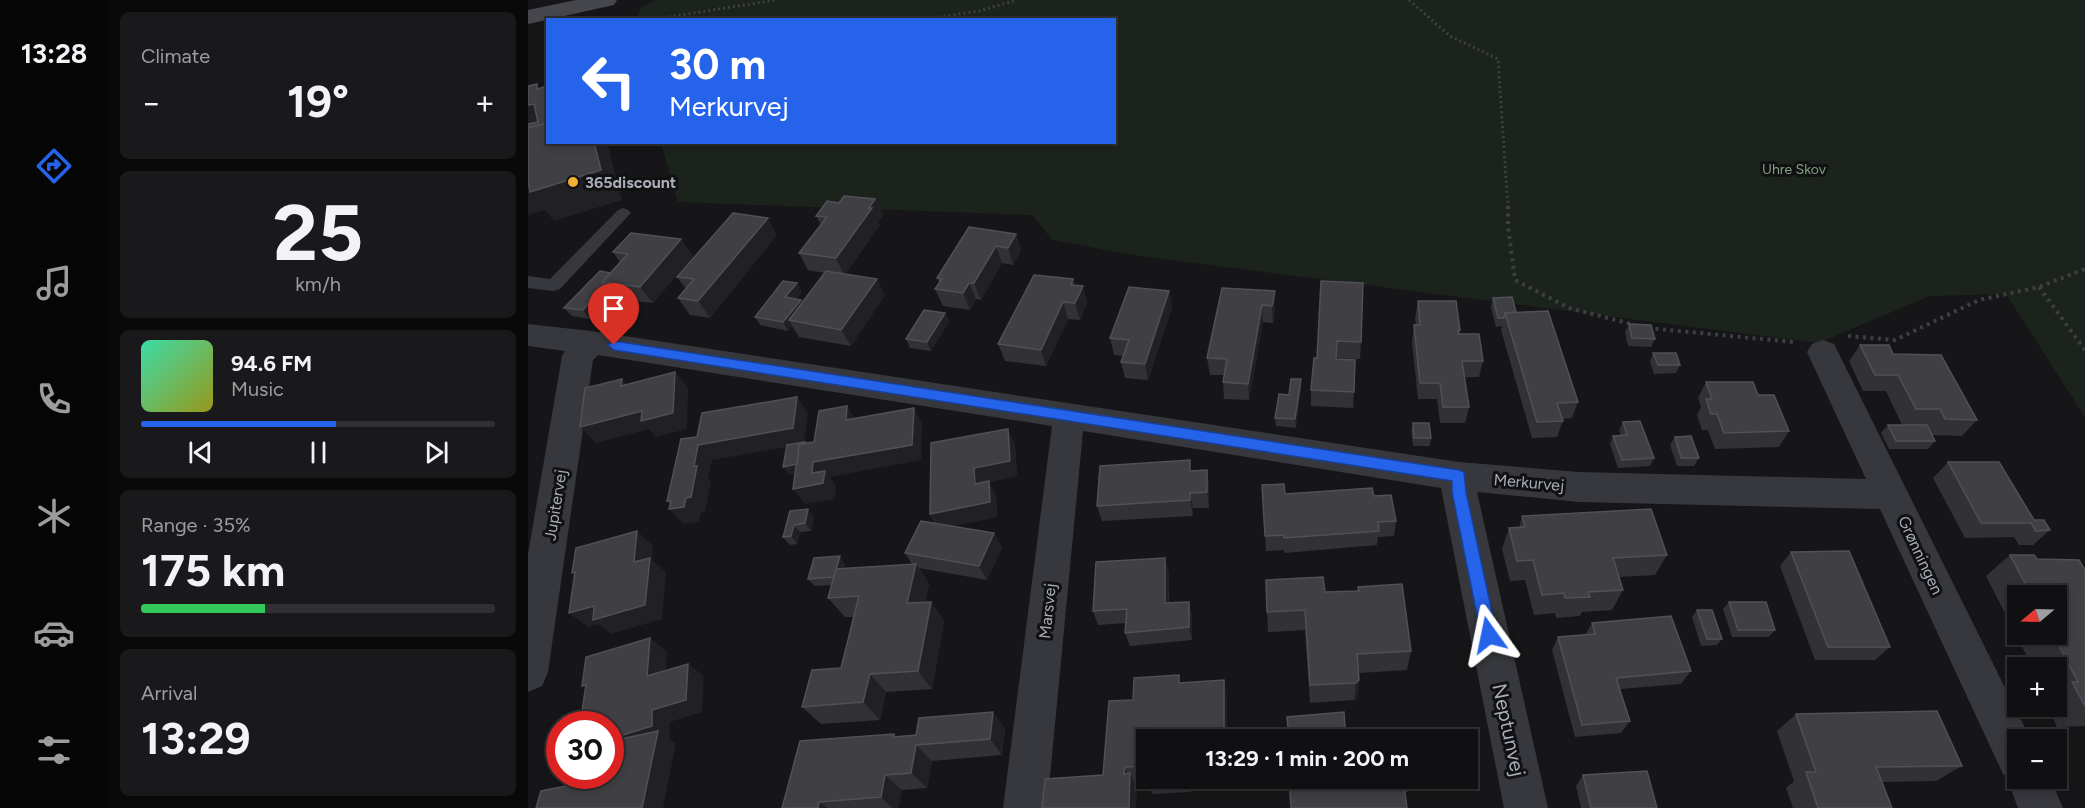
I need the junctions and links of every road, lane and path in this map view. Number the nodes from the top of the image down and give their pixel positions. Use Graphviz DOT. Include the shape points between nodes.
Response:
graph roads {
  1 [pos="606,0"];
  2 [pos="776,0"];
  3 [pos="1017,0"];
  4 [pos="1409,0"];
  5 [pos="528,17"];
  6 [pos="659,18"];
  7 [pos="932,18"];
  8 [pos="623,213"];
  9 [pos="2085,269"];
  10 [pos="528,282"];
  11 [pos="2039,287"];
  12 [pos="528,334"];
  13 [pos="591,342"];
  14 [pos="1822,344"];
  15 [pos="2085,350"];
  16 [pos="1073,415"];
  17 [pos="1459,476"];
  18 [pos="1892,494"];
  19 [pos="528,672"];
  20 [pos="2007,736"];
  21 [pos="2032,789"];
  22 [pos="1025,808"];
  23 [pos="1526,808"];
  24 [pos="2041,808"];
  1 -- 5 [label="main road"];
  2 -- 6 [label="path"];
  3 -- 7 [label="path"];
  4 -- 14 [label="path" via="1450,36 1498,59 1515,280 1569,308 1655,330"];
  8 -- 10 [label="lane" via="554,285"];
  9 -- 11 [label="path"];
  11 -- 14 [label="path" via="1979,300 1895,340 1854,335"];
  11 -- 15 [label="path"];
  12 -- 13 [label="street, Merkurvej"];
  13 -- 16 [label="street, Merkurvej"];
  13 -- 19 [label="street, Jupitervej" via="578,356"];
  14 -- 18 [label="street, Grønningen"];
  16 -- 17 [label="street, Merkurvej"];
  16 -- 22 [label="street, Marsvej" via="1066,432"];
  17 -- 18 [label="street, Merkurvej" via="1579,487"];
  17 -- 23 [label="street, Neptunvej" via="1459,492"];
  18 -- 20 [label="street, Grønningen"];
  21 -- 24 [label="street"];
}
